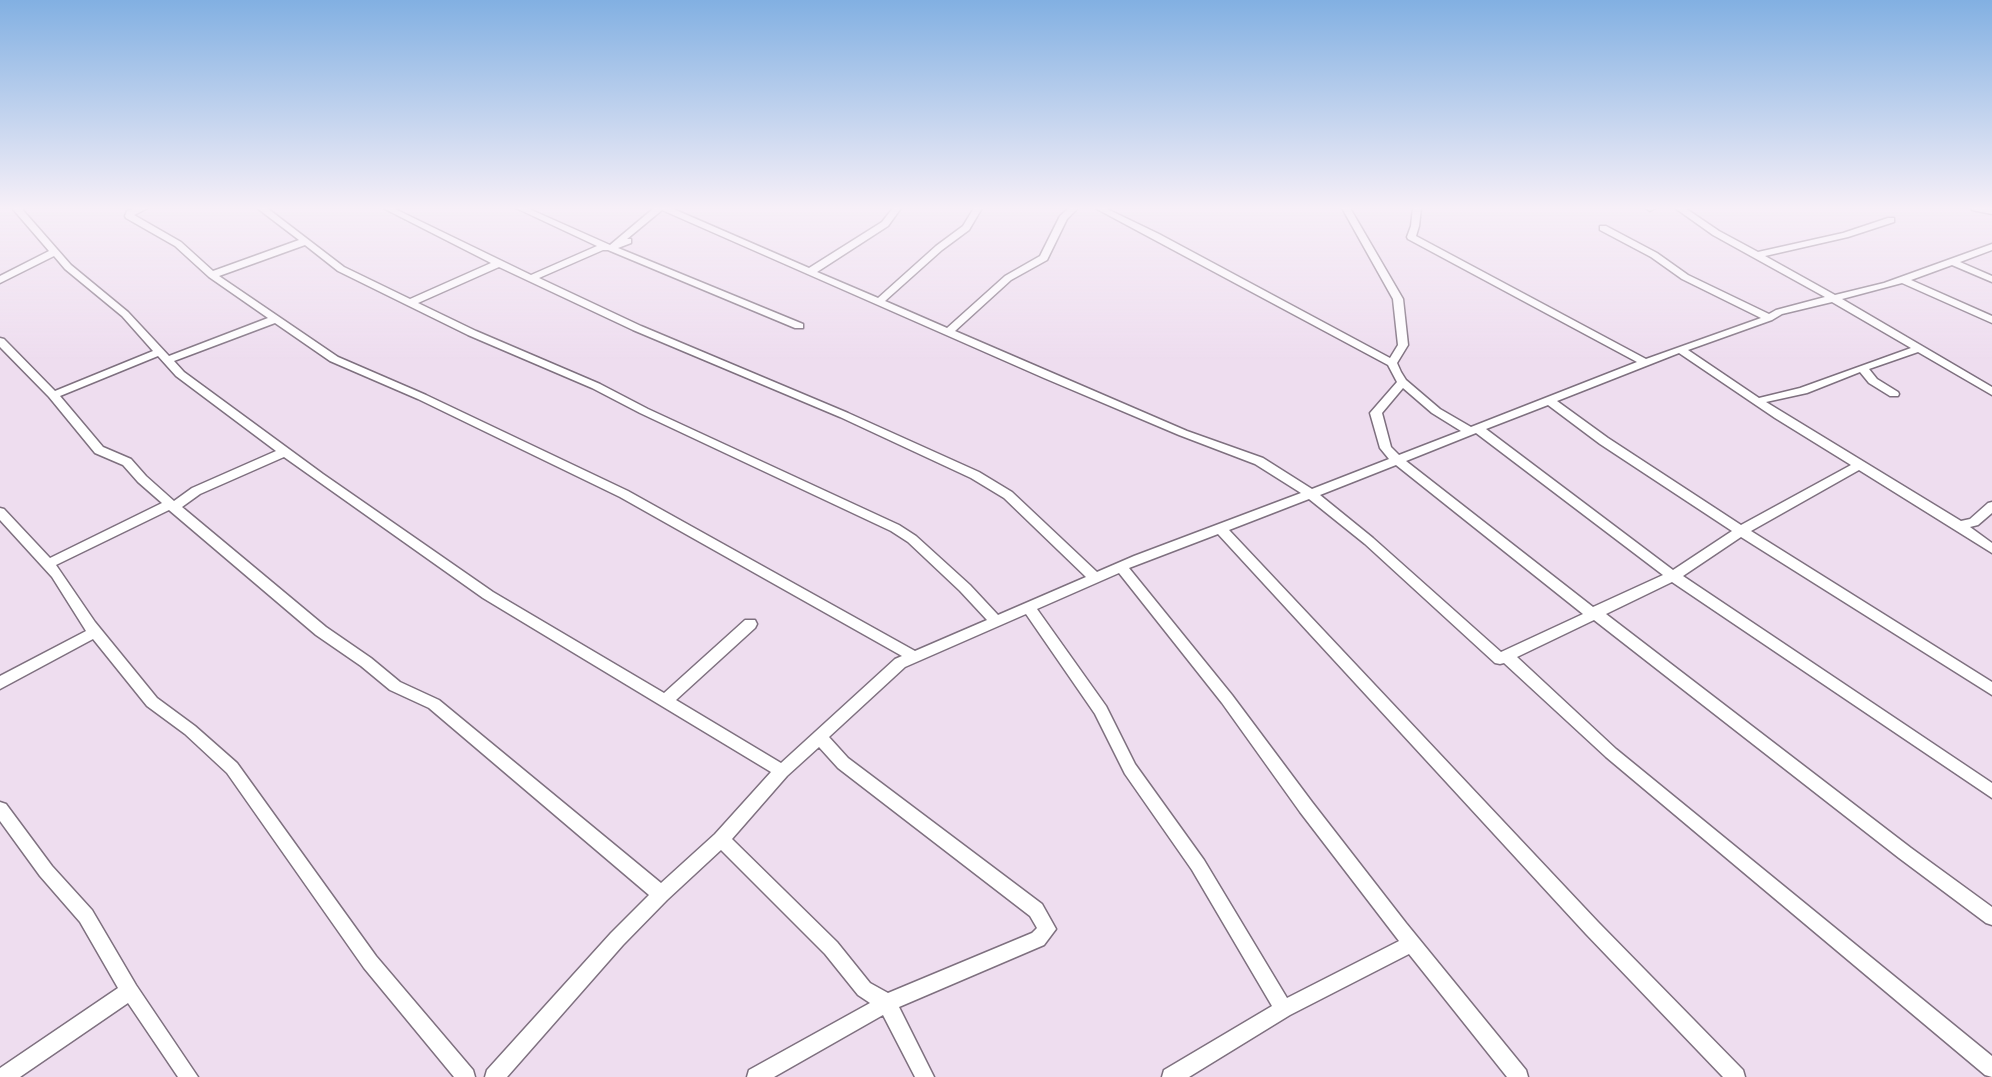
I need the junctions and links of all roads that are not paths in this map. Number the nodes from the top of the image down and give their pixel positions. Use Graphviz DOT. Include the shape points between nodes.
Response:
graph roads {
  1 [pos="43,258"];
  2 [pos="60,258"];
  3 [pos="194,258"];
  4 [pos="260,258"];
  5 [pos="327,258"];
  6 [pos="489,258"];
  7 [pos="577,258"];
  8 [pos="635,258"];
  9 [pos="779,258"];
  10 [pos="831,258"];
  11 [pos="929,258"];
  12 [pos="1044,258"];
  13 [pos="1197,258"];
  14 [pos="1375,258"];
  15 [pos="1451,258"];
  16 [pos="1659,258"];
  17 [pos="1763,258"];
  18 [pos="1960,258"];
  19 [pos="1951,261"];
  20 [pos="499,263"];
  21 [pos="810,272"];
  22 [pos="212,275"];
  23 [pos="532,278"];
  24 [pos="1992,279"];
  25 [pos="0,280"];
  26 [pos="1904,280"];
  27 [pos="1833,299"];
  28 [pos="880,301"];
  29 [pos="410,303"];
  30 [pos="1769,318"];
  31 [pos="275,319"];
  32 [pos="1992,320"];
  33 [pos="799,326"];
  34 [pos="948,332"];
  35 [pos="0,341"];
  36 [pos="1680,349"];
  37 [pos="1918,350"];
  38 [pos="163,356"];
  39 [pos="1645,362"];
  40 [pos="1392,364"];
  41 [pos="1862,368"];
  42 [pos="1402,382"];
  43 [pos="1992,392"];
  44 [pos="1894,394"];
  45 [pos="53,395"];
  46 [pos="1548,400"];
  47 [pos="1758,401"];
  48 [pos="1474,430"];
  49 [pos="284,452"];
  50 [pos="1397,460"];
  51 [pos="1860,465"];
  52 [pos="1312,494"];
  53 [pos="172,506"];
  54 [pos="1992,506"];
  55 [pos="0,512"];
  56 [pos="1959,526"];
  57 [pos="1220,528"];
  58 [pos="1741,531"];
  59 [pos="1992,549"];
  60 [pos="48,564"];
  61 [pos="1121,567"];
  62 [pos="1673,576"];
  63 [pos="1095,578"];
  64 [pos="1029,608"];
  65 [pos="1592,614"];
  66 [pos="998,622"];
  67 [pos="750,624"];
  68 [pos="95,632"];
  69 [pos="913,656"];
  70 [pos="1506,656"];
  71 [pos="0,684"];
  72 [pos="1992,689"];
  73 [pos="664,702"];
  74 [pos="819,736"];
  75 [pos="782,771"];
  76 [pos="1992,791"];
  77 [pos="0,809"];
  78 [pos="721,839"];
  79 [pos="661,894"];
  80 [pos="1992,917"];
  81 [pos="1412,944"];
  82 [pos="130,991"];
  83 [pos="887,1003"];
  84 [pos="1284,1009"];
  85 [pos="1992,1068"];
  86 [pos="4,1077"];
  87 [pos="189,1077"];
  88 [pos="466,1077"];
  89 [pos="494,1077"];
  90 [pos="756,1077"];
  91 [pos="925,1077"];
  92 [pos="1171,1077"];
  93 [pos="1519,1077"];
  94 [pos="1736,1077"];
  1 -- 25 [label="street"];
  2 -- 38 [label="street" via="125,314"];
  3 -- 22 [label="street"];
  4 -- 22 [label="street"];
  5 -- 29 [label="street" via="341,269"];
  6 -- 20 [label="street"];
  7 -- 23 [label="street"];
  8 -- 33 [label="street"];
  9 -- 21 [label="street"];
  10 -- 21 [label="street"];
  11 -- 28 [label="street"];
  12 -- 34 [label="street" via="1008,278"];
  13 -- 40 [label="street"];
  14 -- 40 [label="street" via="1398,299 1403,346"];
  15 -- 39 [label="street"];
  16 -- 30 [label="street" via="1685,277"];
  17 -- 27 [label="street"];
  18 -- 19 [label="street"];
  19 -- 24 [label="street"];
  19 -- 26 [label="street"];
  20 -- 23 [label="street"];
  20 -- 29 [label="street"];
  21 -- 28 [label="street"];
  22 -- 31 [label="street"];
  23 -- 63 [label="street" via="637,328 844,415 976,475 1008,495"];
  26 -- 27 [label="street"];
  26 -- 32 [label="street"];
  27 -- 30 [label="street" via="1779,312"];
  27 -- 37 [label="street"];
  28 -- 34 [label="street"];
  29 -- 66 [label="street" via="596,386 895,528 912,539"];
  30 -- 36 [label="street"];
  31 -- 38 [label="street"];
  31 -- 69 [label="street" via="334,359 422,397 624,494"];
  34 -- 52 [label="street" via="1156,422 1259,461"];
  35 -- 45 [label="street"];
  36 -- 39 [label="street"];
  36 -- 47 [label="street"];
  37 -- 41 [label="street"];
  37 -- 43 [label="street"];
  38 -- 45 [label="street"];
  38 -- 49 [label="street" via="180,374"];
  39 -- 46 [label="street"];
  40 -- 42 [label="street"];
  41 -- 44 [label="street" via="1874,381"];
  41 -- 47 [label="street" via="1803,391"];
  42 -- 48 [label="street" via="1436,411"];
  42 -- 50 [label="street" via="1376,413 1386,448"];
  45 -- 53 [label="street" via="99,450 127,462"];
  46 -- 48 [label="street"];
  46 -- 58 [label="street"];
  47 -- 51 [label="street"];
  48 -- 50 [label="street"];
  48 -- 62 [label="street"];
  49 -- 53 [label="street"];
  49 -- 73 [label="street" via="488,596"];
  50 -- 52 [label="street"];
  50 -- 65 [label="street"];
  51 -- 56 [label="street"];
  51 -- 58 [label="street"];
  52 -- 57 [label="street"];
  52 -- 70 [label="street" via="1495,656 1500,659"];
  53 -- 60 [label="street"];
  53 -- 79 [label="street" via="321,631 395,686 434,704"];
  54 -- 56 [label="street" via="1974,522"];
  55 -- 60 [label="street"];
  56 -- 59 [label="street"];
  57 -- 61 [label="street"];
  57 -- 94 [label="street" via="1592,928"];
  58 -- 62 [label="street"];
  58 -- 72 [label="street"];
  60 -- 68 [label="street"];
  61 -- 63 [label="street"];
  61 -- 81 [label="street" via="1227,698 1306,808"];
  62 -- 65 [label="street"];
  62 -- 76 [label="street"];
  63 -- 64 [label="street"];
  64 -- 66 [label="street"];
  64 -- 84 [label="street" via="1101,710 1130,769 1198,865"];
  65 -- 70 [label="street"];
  65 -- 80 [label="street"];
  66 -- 69 [label="street"];
  67 -- 73 [label="street"];
  68 -- 71 [label="street"];
  68 -- 88 [label="street" via="152,702 190,730 232,768 370,962"];
  69 -- 74 [label="street" via="900,663"];
  70 -- 85 [label="street" via="1611,753"];
  73 -- 75 [label="street"];
  74 -- 75 [label="street"];
  74 -- 83 [label="street" via="843,763 1036,910 1047,929 1038,939"];
  75 -- 78 [label="street"];
  77 -- 82 [label="street" via="46,871 86,916"];
  78 -- 79 [label="street"];
  78 -- 83 [label="street" via="832,948 864,989"];
  79 -- 89 [label="street"];
  81 -- 84 [label="street"];
  81 -- 93 [label="street"];
  82 -- 86 [label="street"];
  82 -- 87 [label="street"];
  83 -- 90 [label="street"];
  83 -- 91 [label="street"];
  84 -- 92 [label="street"];
}
